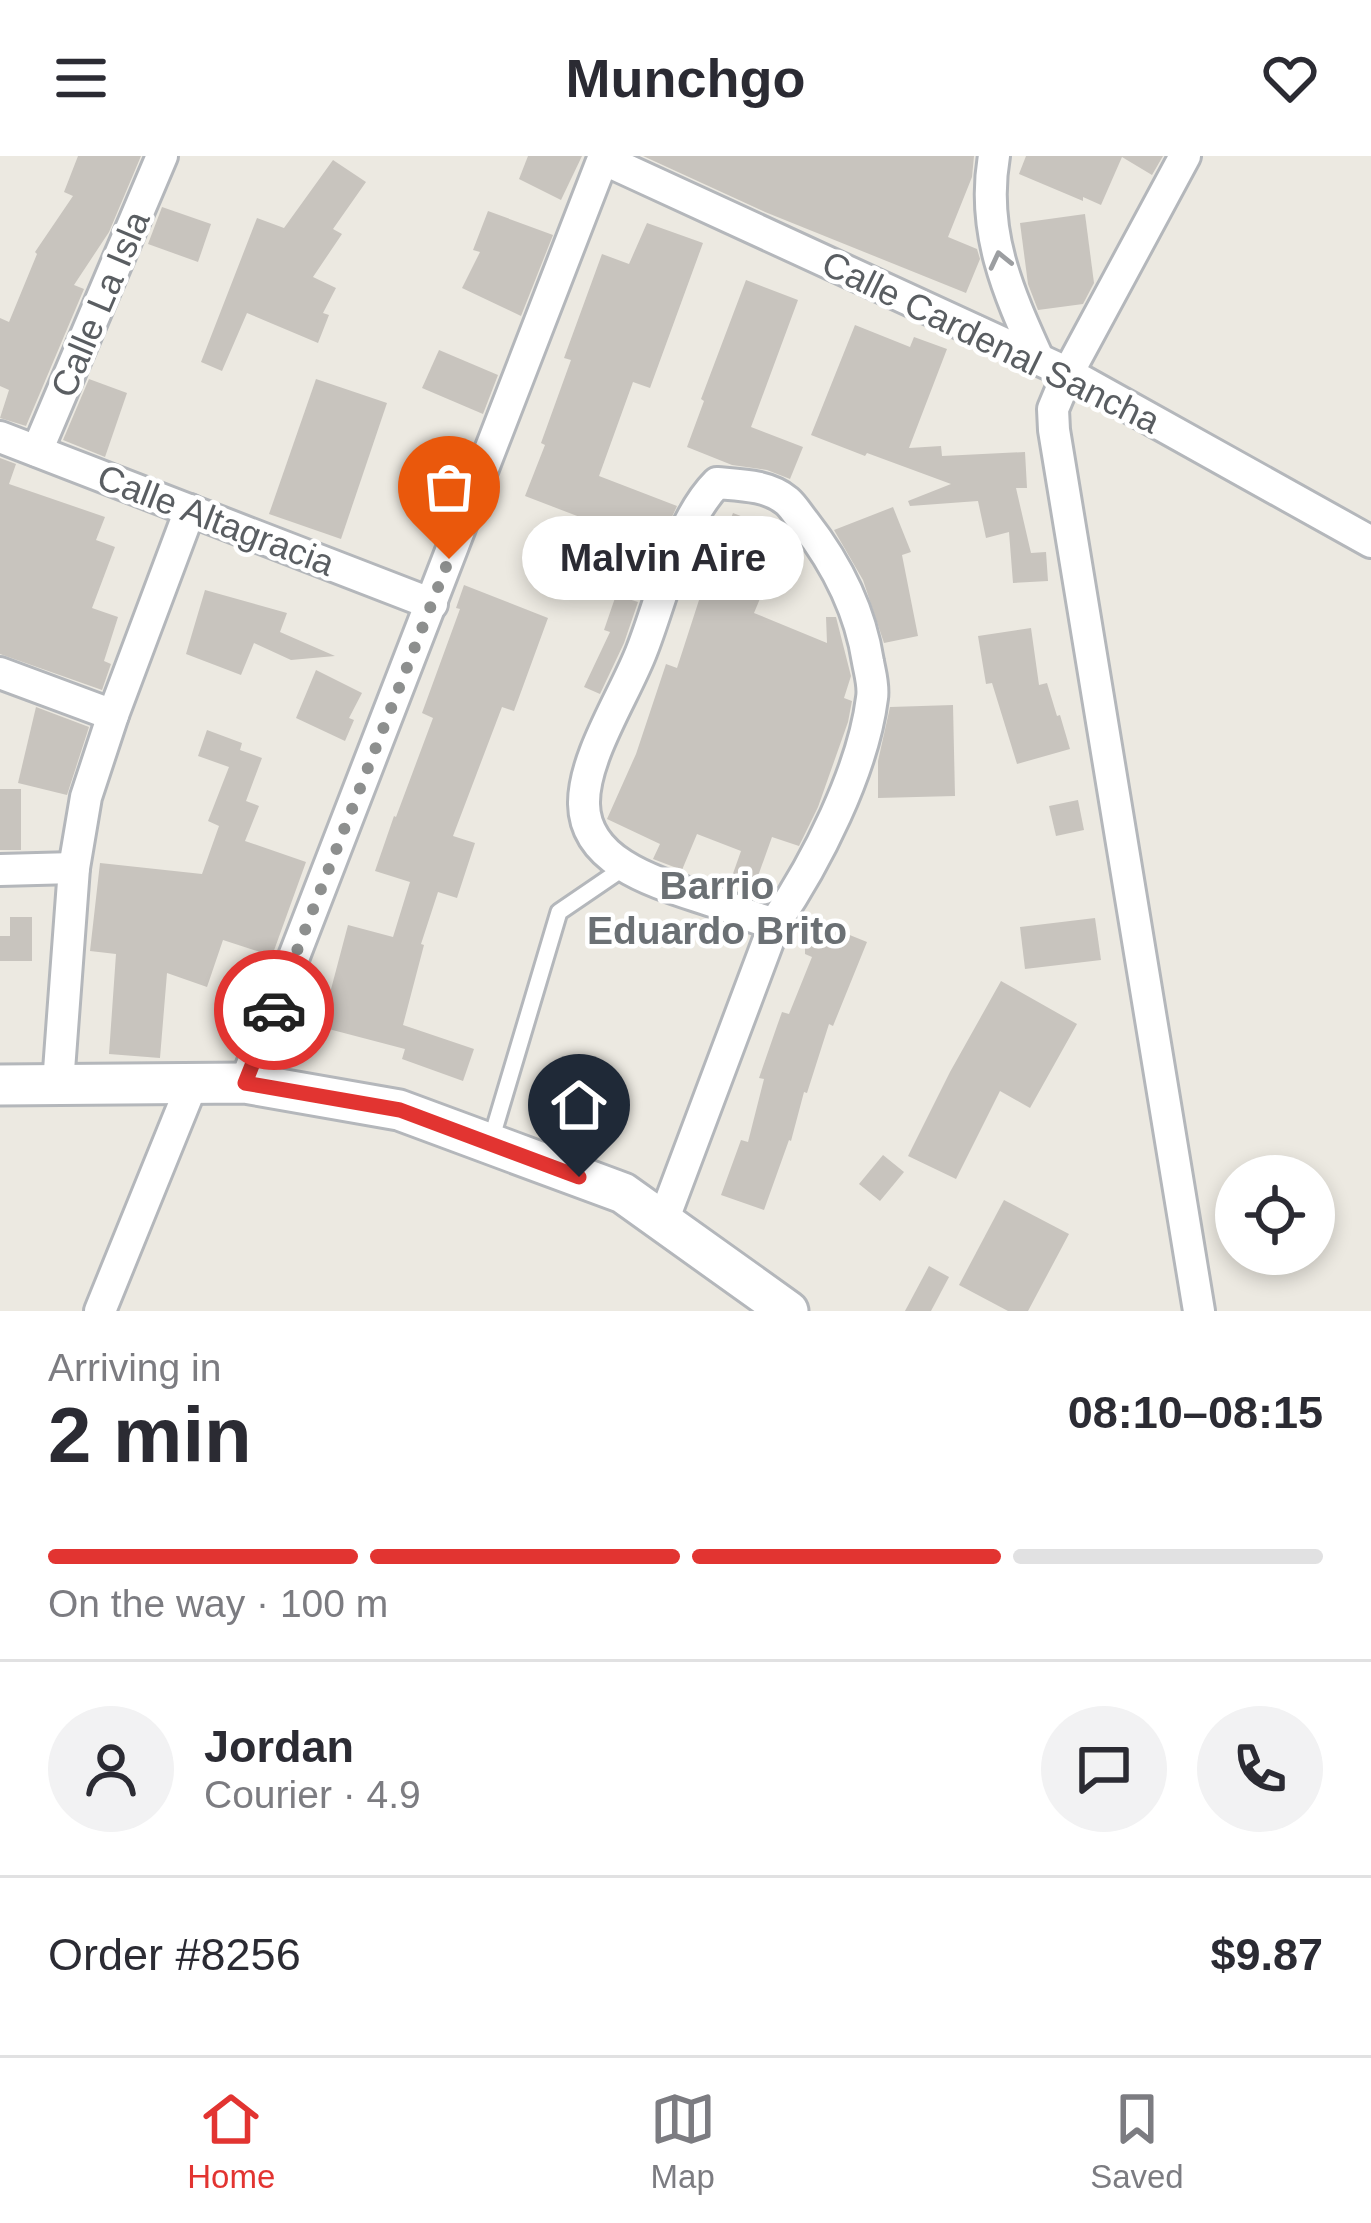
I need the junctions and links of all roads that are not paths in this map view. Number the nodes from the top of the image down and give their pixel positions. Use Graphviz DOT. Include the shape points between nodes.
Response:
graph roads {
  1 [pos="162,156"];
  2 [pos="994,156"];
  3 [pos="1185,156"];
  4 [pos="603,157"];
  5 [pos="1038,358"];
  6 [pos="1068,373"];
  7 [pos="0,437"];
  8 [pos="37,451"];
  9 [pos="190,509"];
  10 [pos="1371,542"];
  11 [pos="432,604"];
  12 [pos="0,674"];
  13 [pos="113,715"];
  14 [pos="625,867"];
  15 [pos="74,868"];
  16 [pos="0,869"];
  17 [pos="775,923"];
  18 [pos="193,1082"];
  19 [pos="245,1083"];
  20 [pos="58,1084"];
  21 [pos="0,1085"];
  22 [pos="490,1143"];
  23 [pos="662,1221"];
  24 [pos="100,1311"];
  25 [pos="788,1311"];
  26 [pos="1198,1311"];
  1 -- 8 [label="street, Calle La Isla"];
  5 -- 2 [label="street, one-way" via="1006,289 993,229"];
  3 -- 6 [label="street"];
  4 -- 5 [label="street, Calle Cardenal Sancha"];
  4 -- 11 [label="street"];
  5 -- 6 [label="street, Calle Cardenal Sancha"];
  6 -- 10 [label="street, Calle Cardenal Sancha"];
  6 -- 26 [label="street" via="1054,430"];
  7 -- 8 [label="street, Calle Altagracia"];
  8 -- 9 [label="street, Calle Altagracia"];
  9 -- 11 [label="street, Calle Altagracia"];
  9 -- 13 [label="street"];
  11 -- 19 [label="street"];
  12 -- 13 [label="street"];
  13 -- 15 [label="street"];
  14 -- 17 [label="street"];
  14 -- 17 [label="street" via="592,837 584,807 604,731 704,496 717,483 762,488 787,500 828,553 866,644 873,693 835,818"];
  14 -- 22 [label="lane" via="559,912"];
  15 -- 16 [label="street"];
  15 -- 20 [label="street"];
  17 -- 23 [label="street"];
  18 -- 19 [label="street"];
  18 -- 20 [label="street"];
  18 -- 24 [label="street"];
  19 -- 22 [label="street" via="400,1110"];
  20 -- 21 [label="street"];
  22 -- 23 [label="street" via="623,1193"];
  23 -- 25 [label="street"];
}
